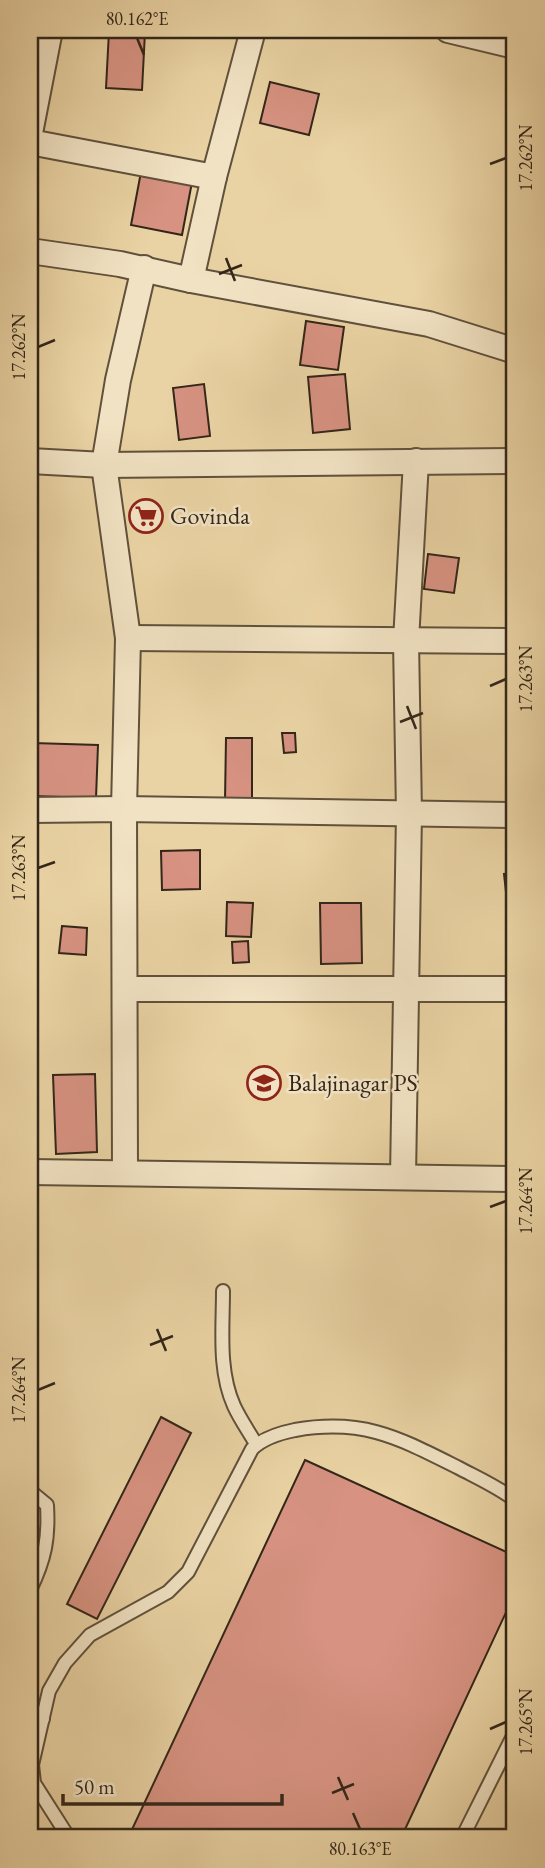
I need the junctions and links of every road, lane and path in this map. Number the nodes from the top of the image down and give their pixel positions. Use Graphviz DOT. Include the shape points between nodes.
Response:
graph roads {
  1 [pos="50,30"];
  2 [pos="253,30"];
  3 [pos="448,30"];
  4 [pos="515,46"];
  5 [pos="30,133"];
  6 [pos="30,142"];
  7 [pos="214,177"];
  8 [pos="30,251"];
  9 [pos="144,268"];
  10 [pos="191,280"];
  11 [pos="515,351"];
  12 [pos="30,461"];
  13 [pos="416,461"];
  14 [pos="515,461"];
  15 [pos="104,465"];
  16 [pos="128,638"];
  17 [pos="406,640"];
  18 [pos="515,641"];
  19 [pos="124,809"];
  20 [pos="30,810"];
  21 [pos="409,813"];
  22 [pos="515,815"];
  23 [pos="408,988"];
  24 [pos="126,989"];
  25 [pos="515,989"];
  26 [pos="30,1171"];
  27 [pos="125,1171"];
  28 [pos="403,1177"];
  29 [pos="515,1180"];
  30 [pos="223,1291"];
  31 [pos="257,1444"];
  32 [pos="30,1491"];
  33 [pos="515,1500"];
  34 [pos="30,1590"];
  35 [pos="30,1713"];
  36 [pos="43,1719"];
  37 [pos="515,1732"];
  38 [pos="69,1838"];
  39 [pos="462,1838"];
  1 -- 5 [label="street"];
  2 -- 7 [label="street"];
  3 -- 4 [label="street"];
  6 -- 7 [label="street"];
  7 -- 10 [label="street"];
  8 -- 9 [label="street"];
  9 -- 10 [label="street"];
  9 -- 15 [label="street"];
  10 -- 11 [label="street" via="429,324"];
  12 -- 15 [label="street"];
  13 -- 14 [label="street"];
  13 -- 15 [label="street"];
  13 -- 17 [label="street"];
  15 -- 16 [label="street"];
  16 -- 17 [label="street"];
  16 -- 19 [label="street"];
  17 -- 18 [label="street"];
  17 -- 21 [label="street"];
  19 -- 20 [label="street"];
  19 -- 21 [label="street"];
  19 -- 24 [label="street"];
  21 -- 22 [label="street"];
  21 -- 23 [label="street"];
  23 -- 24 [label="street"];
  23 -- 25 [label="street"];
  23 -- 28 [label="street"];
  24 -- 27 [label="street"];
  26 -- 27 [label="street"];
  27 -- 28 [label="street"];
  28 -- 29 [label="street"];
  30 -- 31 [label="lane" via="227,1387"];
  31 -- 33 [label="lane" via="296,1430 354,1427 402,1439"];
  31 -- 36 [label="lane" via="188,1572 168,1592 90,1635 65,1662 49,1691"];
  32 -- 34 [label="lane" via="47,1506 49,1534 42,1566"];
  35 -- 36 [label="lane"];
  36 -- 38 [label="lane" via="32,1765 34,1783"];
  37 -- 39 [label="lane"];
}
